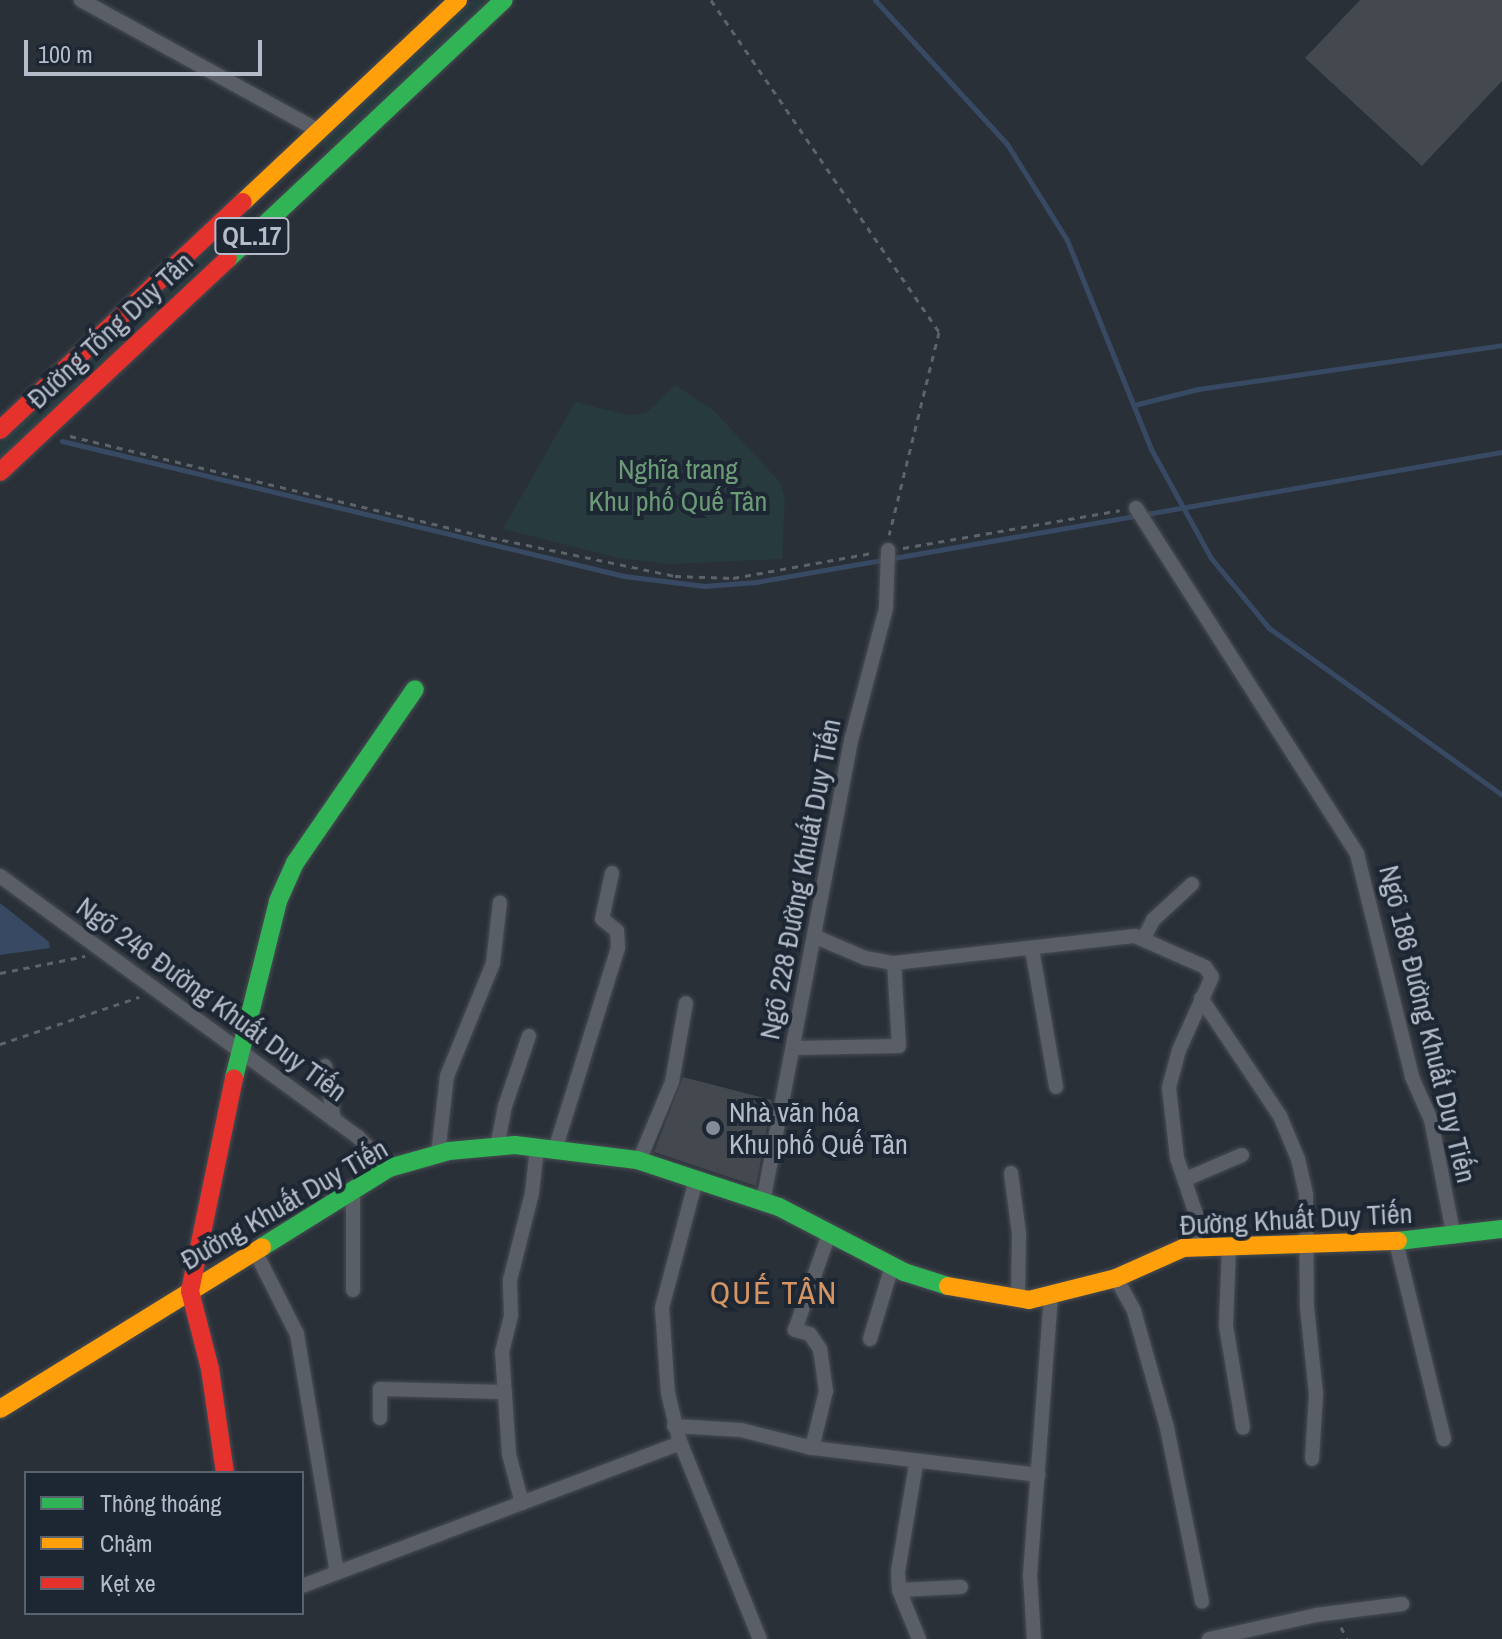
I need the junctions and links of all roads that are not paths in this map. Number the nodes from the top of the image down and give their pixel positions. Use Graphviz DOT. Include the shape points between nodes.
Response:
graph roads {
  1 [pos="81,0"];
  2 [pos="458,0"];
  3 [pos="504,0"];
  4 [pos="319,131"];
  5 [pos="252,194"];
  6 [pos="274,216"];
  7 [pos="0,430"];
  8 [pos="0,472"];
  9 [pos="1140,514"];
  10 [pos="888,558"];
  11 [pos="415,689"];
  12 [pos="612,873"];
  13 [pos="0,876"];
  14 [pos="1192,884"];
  15 [pos="500,902"];
  16 [pos="816,937"];
  17 [pos="1144,938"];
  18 [pos="1032,949"];
  19 [pos="894,963"];
  20 [pos="1201,998"];
  21 [pos="686,1003"];
  22 [pos="529,1036"];
  23 [pos="794,1048"];
  24 [pos="240,1050"];
  25 [pos="325,1066"];
  26 [pos="1056,1087"];
  27 [pos="334,1120"];
  28 [pos="497,1147"];
  29 [pos="546,1149"];
  30 [pos="438,1154"];
  31 [pos="1242,1155"];
  32 [pos="639,1161"];
  33 [pos="389,1168"];
  34 [pos="1011,1173"];
  35 [pos="1186,1179"];
  36 [pos="696,1180"];
  37 [pos="353,1190"];
  38 [pos="763,1202"];
  39 [pos="1502,1229"];
  40 [pos="829,1234"];
  41 [pos="1454,1237"];
  42 [pos="1396,1242"];
  43 [pos="1304,1246"];
  44 [pos="1229,1247"];
  45 [pos="1196,1248"];
  46 [pos="255,1251"];
  47 [pos="892,1266"];
  48 [pos="1116,1278"];
  49 [pos="353,1290"];
  50 [pos="190,1291"];
  51 [pos="1051,1295"];
  52 [pos="1018,1299"];
  53 [pos="870,1339"];
  54 [pos="505,1392"];
  55 [pos="0,1409"];
  56 [pos="380,1418"];
  57 [pos="674,1426"];
  58 [pos="1243,1428"];
  59 [pos="1444,1439"];
  60 [pos="681,1443"];
  61 [pos="812,1448"];
  62 [pos="1312,1459"];
  63 [pos="916,1464"];
  64 [pos="225,1471"];
  65 [pos="1038,1475"];
  66 [pos="522,1503"];
  67 [pos="337,1573"];
  68 [pos="304,1585"];
  69 [pos="961,1587"];
  70 [pos="899,1590"];
  71 [pos="1202,1602"];
  72 [pos="1402,1604"];
  73 [pos="1034,1638"];
  74 [pos="760,1639"];
  75 [pos="919,1639"];
  76 [pos="1021,1639"];
  77 [pos="1209,1639"];
  1 -- 4 [label="street"];
  2 -- 4 [label="main road, Đường Tống Duy Tân / QL.17"];
  3 -- 6 [label="main road, Đường Tống Duy Tân / QL.17"];
  4 -- 5 [label="main road, Đường Tống Duy Tân / QL.17"];
  5 -- 6 [label="main road"];
  5 -- 7 [label="main road, Đường Tống Duy Tân / QL.17"];
  6 -- 8 [label="main road, Đường Tống Duy Tân / QL.17"];
  9 -- 41 [label="street, Ngõ 186 Đường Khuất Duy Tiến" via="1360,863 1412,1077 1431,1120"];
  10 -- 16 [label="street, Ngõ 228 Đường Khuất Duy Tiến" via="886,608 853,729"];
  11 -- 24 [label="main road" via="295,863 278,901"];
  12 -- 29 [label="street" via="602,919 617,931 618,948"];
  13 -- 24 [label="street, Ngõ 246 Đường Khuất Duy Tiến"];
  14 -- 17 [label="street" via="1153,920"];
  15 -- 30 [label="street" via="493,963 447,1076"];
  16 -- 19 [label="street" via="865,958"];
  16 -- 23 [label="street, Ngõ 228 Đường Khuất Duy Tiến"];
  17 -- 18 [label="street"];
  17 -- 20 [label="street" via="1205,967 1212,977"];
  18 -- 19 [label="street"];
  18 -- 26 [label="street"];
  19 -- 23 [label="street" via="899,1046"];
  20 -- 35 [label="street" via="1169,1088 1169,1123"];
  20 -- 43 [label="street" via="1280,1116 1298,1159 1306,1195"];
  21 -- 32 [label="street" via="672,1082"];
  22 -- 28 [label="street"];
  23 -- 38 [label="street, Ngõ 228 Đường Khuất Duy Tiến"];
  24 -- 27 [label="street, Ngõ 246 Đường Khuất Duy Tiến"];
  24 -- 50 [label="main road"];
  25 -- 27 [label="street"];
  27 -- 33 [label="street, Ngõ 246 Đường Khuất Duy Tiến"];
  28 -- 29 [label="main road, Đường Khuất Duy Tiến"];
  28 -- 30 [label="main road, Đường Khuất Duy Tiến"];
  29 -- 32 [label="main road, Đường Khuất Duy Tiến"];
  29 -- 54 [label="street" via="510,1280 511,1315 502,1352"];
  30 -- 33 [label="main road, Đường Khuất Duy Tiến"];
  31 -- 35 [label="street"];
  32 -- 36 [label="main road, Đường Khuất Duy Tiến"];
  33 -- 37 [label="main road, Đường Khuất Duy Tiến"];
  34 -- 52 [label="street" via="1019,1234"];
  35 -- 45 [label="street" via="1196,1214"];
  36 -- 38 [label="main road, Đường Khuất Duy Tiến"];
  36 -- 57 [label="street" via="662,1308"];
  37 -- 46 [label="main road, Đường Khuất Duy Tiến"];
  37 -- 49 [label="street"];
  38 -- 40 [label="main road, Đường Khuất Duy Tiến"];
  39 -- 41 [label="main road, Đường Khuất Duy Tiến"];
  40 -- 47 [label="main road, Đường Khuất Duy Tiến"];
  40 -- 61 [label="street" via="795,1330 810,1334 820,1349 826,1391"];
  41 -- 42 [label="main road, Đường Khuất Duy Tiến"];
  42 -- 43 [label="main road, Đường Khuất Duy Tiến"];
  42 -- 59 [label="street"];
  43 -- 44 [label="main road, Đường Khuất Duy Tiến"];
  43 -- 62 [label="street" via="1316,1394"];
  44 -- 45 [label="main road, Đường Khuất Duy Tiến"];
  44 -- 58 [label="street" via="1226,1326"];
  45 -- 48 [label="main road, Đường Khuất Duy Tiến" via="1183,1248"];
  46 -- 50 [label="main road, Đường Khuất Duy Tiến"];
  46 -- 67 [label="street" via="297,1334"];
  47 -- 52 [label="main road, Đường Khuất Duy Tiến" via="972,1294"];
  47 -- 53 [label="street"];
  48 -- 51 [label="main road, Đường Khuất Duy Tiến"];
  48 -- 71 [label="street" via="1134,1311 1167,1428"];
  50 -- 55 [label="main road, Đường Khuất Duy Tiến"];
  50 -- 64 [label="main road" via="210,1369"];
  51 -- 52 [label="main road, Đường Khuất Duy Tiến"];
  51 -- 65 [label="street"];
  54 -- 56 [label="street" via="380,1389"];
  54 -- 66 [label="street" via="509,1454"];
  57 -- 60 [label="street"];
  57 -- 61 [label="street" via="741,1430"];
  60 -- 66 [label="street"];
  60 -- 74 [label="street"];
  61 -- 63 [label="street"];
  63 -- 65 [label="street"];
  63 -- 70 [label="street"];
  65 -- 73 [label="street" via="1030,1575"];
  66 -- 67 [label="street"];
  67 -- 68 [label="street"];
  69 -- 70 [label="street"];
  70 -- 75 [label="street"];
  72 -- 77 [label="street" via="1316,1615"];
  73 -- 76 [label="street"];
}
